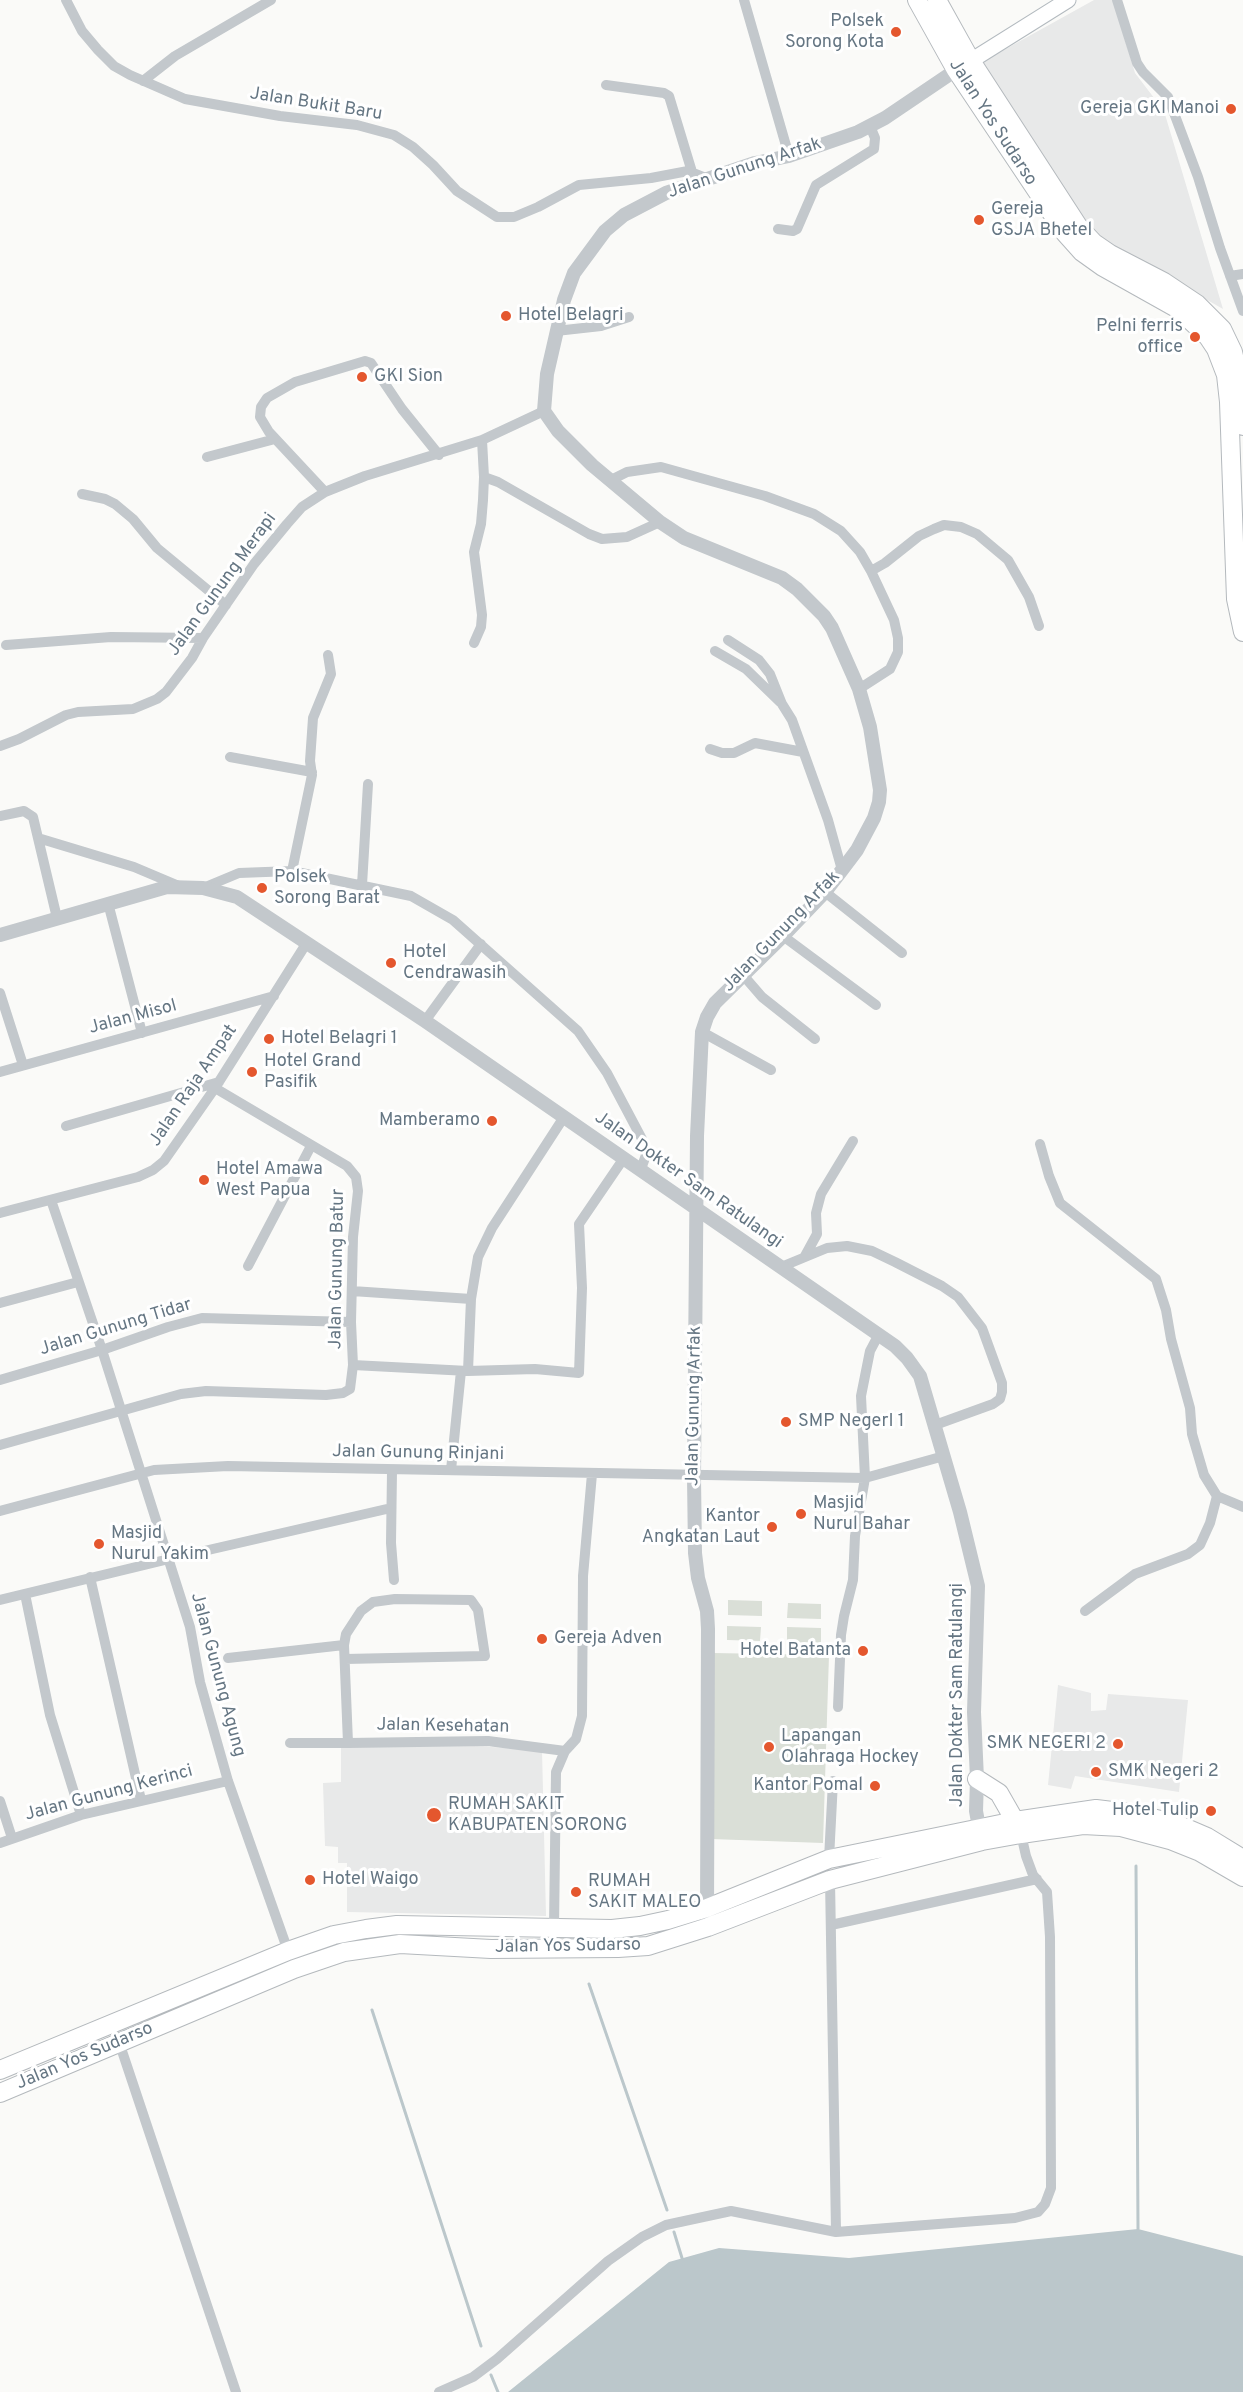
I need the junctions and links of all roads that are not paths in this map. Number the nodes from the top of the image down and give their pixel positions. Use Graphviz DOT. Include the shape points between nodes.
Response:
graph roads {
  1 [pos="66,0"];
  2 [pos="271,0"];
  3 [pos="744,0"];
  4 [pos="917,0"];
  5 [pos="937,0"];
  6 [pos="1068,0"];
  7 [pos="1117,0"];
  8 [pos="964,65"];
  9 [pos="143,81"];
  10 [pos="606,85"];
  11 [pos="870,126"];
  12 [pos="789,156"];
  13 [pos="692,172"];
  14 [pos="708,179"];
  15 [pos="778,229"];
  16 [pos="1243,274"];
  17 [pos="1230,276"];
  18 [pos="1243,311"];
  19 [pos="629,317"];
  20 [pos="556,331"];
  21 [pos="544,411"];
  22 [pos="1243,426"];
  23 [pos="275,439"];
  24 [pos="482,440"];
  25 [pos="439,455"];
  26 [pos="207,457"];
  27 [pos="484,477"];
  28 [pos="611,480"];
  29 [pos="1238,484"];
  30 [pos="325,492"];
  31 [pos="82,494"];
  32 [pos="660,522"];
  33 [pos="870,571"];
  34 [pos="226,605"];
  35 [pos="1039,626"];
  36 [pos="1243,632"];
  37 [pos="203,638"];
  38 [pos="728,640"];
  39 [pos="474,643"];
  40 [pos="6,645"];
  41 [pos="716,651"];
  42 [pos="328,655"];
  43 [pos="859,689"];
  44 [pos="782,704"];
  45 [pos="0,746"];
  46 [pos="710,749"];
  47 [pos="803,752"];
  48 [pos="230,757"];
  49 [pos="312,772"];
  50 [pos="368,784"];
  51 [pos="0,816"];
  52 [pos="38,838"];
  53 [pos="842,870"];
  54 [pos="292,871"];
  55 [pos="362,885"];
  56 [pos="179,886"];
  57 [pos="203,888"];
  58 [pos="825,892"];
  59 [pos="108,903"];
  60 [pos="57,918"];
  61 [pos="0,935"];
  62 [pos="783,936"];
  63 [pos="306,944"];
  64 [pos="481,945"];
  65 [pos="902,952"];
  66 [pos="743,975"];
  67 [pos="0,993"];
  68 [pos="274,996"];
  69 [pos="876,1005"];
  70 [pos="425,1021"];
  71 [pos="702,1032"];
  72 [pos="142,1033"];
  73 [pos="815,1039"];
  74 [pos="23,1065"];
  75 [pos="771,1070"];
  76 [pos="0,1072"];
  77 [pos="217,1085"];
  78 [pos="564,1117"];
  79 [pos="66,1126"];
  80 [pos="853,1141"];
  81 [pos="1040,1144"];
  82 [pos="311,1146"];
  83 [pos="624,1158"];
  84 [pos="641,1169"];
  85 [pos="51,1200"];
  86 [pos="697,1208"];
  87 [pos="0,1214"];
  88 [pos="804,1256"];
  89 [pos="248,1266"];
  90 [pos="781,1267"];
  91 [pos="78,1282"];
  92 [pos="352,1291"];
  93 [pos="471,1299"];
  94 [pos="0,1303"];
  95 [pos="351,1322"];
  96 [pos="879,1334"];
  97 [pos="102,1350"];
  98 [pos="353,1365"];
  99 [pos="465,1371"];
  100 [pos="0,1380"];
  101 [pos="121,1412"];
  102 [pos="935,1425"];
  103 [pos="0,1445"];
  104 [pos="944,1456"];
  105 [pos="451,1470"];
  106 [pos="392,1471"];
  107 [pos="141,1472"];
  108 [pos="592,1474"];
  109 [pos="694,1477"];
  110 [pos="865,1478"];
  111 [pos="1216,1496"];
  112 [pos="1243,1507"];
  113 [pos="390,1508"];
  114 [pos="0,1511"];
  115 [pos="204,1551"];
  116 [pos="169,1559"];
  117 [pos="90,1577"];
  118 [pos="394,1580"];
  119 [pos="25,1594"];
  120 [pos="0,1600"];
  121 [pos="1085,1611"];
  122 [pos="344,1645"];
  123 [pos="228,1658"];
  124 [pos="345,1659"];
  125 [pos="838,1707"];
  126 [pos="352,1742"];
  127 [pos="290,1743"];
  128 [pos="565,1751"];
  129 [pos="977,1779"];
  130 [pos="228,1781"];
  131 [pos="832,1781"];
  132 [pos="141,1800"];
  133 [pos="0,1801"];
  134 [pos="81,1815"];
  135 [pos="1018,1827"];
  136 [pos="981,1835"];
  137 [pos="12,1838"];
  138 [pos="0,1842"];
  139 [pos="829,1859"];
  140 [pos="1243,1859"];
  141 [pos="1243,1877"];
  142 [pos="1037,1879"];
  143 [pos="830,1880"];
  144 [pos="707,1908"];
  145 [pos="397,1925"];
  146 [pos="831,1925"];
  147 [pos="708,1927"];
  148 [pos="554,1928"];
  149 [pos="400,1944"];
  150 [pos="288,1951"];
  151 [pos="119,2042"];
  152 [pos="0,2070"];
  153 [pos="0,2093"];
  154 [pos="836,2232"];
  155 [pos="236,2392"];
  156 [pos="438,2392"];
  1 -- 9 [label="street, Jalan Bukit Baru" via="82,31 98,50 114,66"];
  2 -- 9 [label="street" via="175,56"];
  3 -- 12 [label="street"];
  4 -- 8 [label="highway, Jalan Yos Sudarso"];
  5 -- 8 [label="highway"];
  6 -- 8 [label="main road"];
  7 -- 17 [label="street" via="1137,63 1168,97"];
  8 -- 11 [label="street, Jalan Gunung Arfak"];
  8 -- 22 [label="highway, Jalan Yos Sudarso" via="1094,243 1197,304 1222,329 1239,378"];
  8 -- 29 [label="highway, Jalan Yos Sudarso" via="977,98 1048,209 1082,252 1178,309 1208,336 1226,375"];
  9 -- 13 [label="street, Jalan Bukit Baru" via="185,99 357,125 394,135 413,147 457,190 497,217 514,217 579,185"];
  10 -- 13 [label="street" via="669,96"];
  11 -- 12 [label="street, Jalan Gunung Arfak"];
  11 -- 15 [label="street" via="874,150 816,185 797,229"];
  12 -- 14 [label="street, Jalan Gunung Arfak"];
  13 -- 14 [label="street"];
  14 -- 20 [label="street, Jalan Gunung Arfak" via="666,194 605,231 574,273"];
  16 -- 17 [label="street"];
  17 -- 18 [label="street"];
  19 -- 20 [label="street" via="601,326"];
  20 -- 21 [label="street, Jalan Gunung Arfak"];
  21 -- 24 [label="street, Jalan Gunung Merapi"];
  21 -- 28 [label="street, Jalan Gunung Arfak" via="573,447"];
  23 -- 25 [label="street" via="260,417 267,398 295,382 365,361 377,369 402,409"];
  23 -- 26 [label="street"];
  23 -- 30 [label="street"];
  24 -- 25 [label="street, Jalan Gunung Merapi"];
  24 -- 27 [label="street"];
  25 -- 30 [label="street, Jalan Gunung Merapi"];
  27 -- 32 [label="street" via="602,539 627,537"];
  27 -- 39 [label="street" via="481,524 474,552 482,615"];
  28 -- 32 [label="street, Jalan Gunung Arfak"];
  28 -- 33 [label="street" via="627,472 661,467 765,496 814,514 841,531 860,552"];
  29 -- 36 [label="highway, Jalan Yos Sudarso" via="1236,599"];
  30 -- 34 [label="street, Jalan Gunung Merapi" via="286,524"];
  31 -- 34 [label="street" via="115,504 157,548"];
  32 -- 43 [label="street, Jalan Gunung Arfak" via="684,538 782,578 796,589 832,628"];
  33 -- 35 [label="street" via="934,528 961,527 977,534 1008,560 1029,597"];
  33 -- 43 [label="street" via="894,620 898,652 890,669"];
  34 -- 37 [label="street, Jalan Gunung Merapi"];
  37 -- 40 [label="street" via="122,637"];
  37 -- 45 [label="street, Jalan Gunung Merapi" via="192,658 157,699 133,709 66,715"];
  38 -- 44 [label="street" via="759,660"];
  41 -- 44 [label="street" via="746,669"];
  42 -- 49 [label="street" via="331,674 313,718"];
  43 -- 53 [label="street, Jalan Gunung Arfak" via="870,727 879,802 874,818"];
  44 -- 47 [label="street"];
  46 -- 47 [label="street" via="734,753 755,743"];
  47 -- 53 [label="street"];
  48 -- 49 [label="street"];
  49 -- 54 [label="street"];
  50 -- 55 [label="street"];
  51 -- 52 [label="street" via="17,811 29,813"];
  52 -- 56 [label="street" via="134,867"];
  52 -- 60 [label="street"];
  53 -- 58 [label="street, Jalan Gunung Arfak"];
  54 -- 55 [label="street"];
  54 -- 57 [label="street" via="239,873"];
  55 -- 64 [label="street" via="411,896 453,920"];
  56 -- 57 [label="street, Jalan Dokter Sam Ratulangi"];
  56 -- 59 [label="street, Jalan Dokter Sam Ratulangi"];
  57 -- 63 [label="street, Jalan Dokter Sam Ratulangi" via="237,897"];
  58 -- 62 [label="street, Jalan Gunung Arfak"];
  58 -- 65 [label="street"];
  59 -- 60 [label="street, Jalan Dokter Sam Ratulangi"];
  59 -- 72 [label="street"];
  60 -- 61 [label="street, Jalan Dokter Sam Ratulangi"];
  62 -- 66 [label="street, Jalan Gunung Arfak"];
  62 -- 69 [label="street"];
  63 -- 68 [label="street, Jalan Raja Ampat"];
  63 -- 70 [label="street, Jalan Dokter Sam Ratulangi"];
  64 -- 70 [label="street"];
  64 -- 84 [label="street" via="578,1031 593,1051 644,1144 646,1155"];
  66 -- 71 [label="street, Jalan Gunung Arfak" via="715,1003"];
  66 -- 73 [label="street" via="762,997"];
  67 -- 74 [label="street"];
  68 -- 72 [label="street, Jalan Misol"];
  68 -- 77 [label="street, Jalan Raja Ampat"];
  70 -- 78 [label="street, Jalan Dokter Sam Ratulangi"];
  71 -- 75 [label="street"];
  71 -- 86 [label="street, Jalan Gunung Arfak"];
  72 -- 74 [label="street, Jalan Misol"];
  74 -- 76 [label="street, Jalan Misol"];
  77 -- 79 [label="street"];
  77 -- 82 [label="street, Jalan Gunung Batur"];
  77 -- 85 [label="street, Jalan Raja Ampat" via="174,1148 153,1170"];
  78 -- 83 [label="street, Jalan Dokter Sam Ratulangi"];
  78 -- 93 [label="street" via="485,1240"];
  80 -- 88 [label="street" via="821,1194 816,1234"];
  81 -- 111 [label="street" via="1060,1203 1156,1279 1190,1408 1199,1462"];
  82 -- 89 [label="street"];
  82 -- 92 [label="street, Jalan Gunung Batur" via="347,1166 356,1177"];
  83 -- 84 [label="street, Jalan Dokter Sam Ratulangi"];
  83 -- 99 [label="street" via="579,1224 579,1373 535,1369"];
  84 -- 86 [label="street, Jalan Dokter Sam Ratulangi"];
  85 -- 87 [label="street, Jalan Raja Ampat"];
  85 -- 91 [label="street, Jalan Gunung Agung"];
  86 -- 90 [label="street, Jalan Dokter Sam Ratulangi"];
  86 -- 109 [label="street, Jalan Gunung Arfak"];
  88 -- 90 [label="street"];
  88 -- 102 [label="street" via="847,1246 872,1251 942,1286 972,1313 992,1351 1002,1392 993,1404"];
  90 -- 96 [label="street, Jalan Dokter Sam Ratulangi"];
  91 -- 94 [label="street"];
  91 -- 97 [label="street, Jalan Gunung Agung"];
  92 -- 93 [label="street"];
  92 -- 95 [label="street, Jalan Gunung Batur"];
  93 -- 99 [label="street"];
  95 -- 97 [label="street, Jalan Gunung Tidar" via="202,1318"];
  95 -- 98 [label="street, Jalan Gunung Batur"];
  96 -- 102 [label="street, Jalan Dokter Sam Ratulangi" via="907,1358 920,1376"];
  96 -- 110 [label="street" via="870,1351 861,1396"];
  97 -- 100 [label="street, Jalan Gunung Tidar"];
  97 -- 101 [label="street, Jalan Gunung Agung"];
  98 -- 99 [label="street"];
  98 -- 101 [label="street, Jalan Gunung Batur" via="351,1385 347,1392 338,1394 206,1391 181,1394"];
  99 -- 105 [label="street"];
  101 -- 103 [label="street"];
  101 -- 107 [label="street, Jalan Gunung Agung"];
  102 -- 104 [label="street, Jalan Dokter Sam Ratulangi"];
  104 -- 110 [label="street, Jalan Gunung Rinjani"];
  104 -- 129 [label="street, Jalan Dokter Sam Ratulangi" via="978,1586 974,1712"];
  105 -- 106 [label="street, Jalan Gunung Rinjani"];
  105 -- 108 [label="street, Jalan Gunung Rinjani"];
  106 -- 107 [label="street, Jalan Gunung Rinjani" via="228,1466"];
  106 -- 113 [label="street"];
  107 -- 114 [label="street"];
  107 -- 116 [label="street, Jalan Gunung Agung"];
  108 -- 109 [label="street, Jalan Gunung Rinjani"];
  108 -- 128 [label="street" via="583,1576 582,1716 576,1739"];
  109 -- 110 [label="street, Jalan Gunung Rinjani"];
  109 -- 144 [label="street, Jalan Gunung Arfak" via="695,1553 708,1629"];
  110 -- 125 [label="street" via="855,1536 854,1580 843,1616"];
  111 -- 112 [label="street"];
  111 -- 121 [label="street" via="1200,1545 1188,1554 1135,1574"];
  113 -- 115 [label="street"];
  113 -- 118 [label="street"];
  116 -- 117 [label="street"];
  116 -- 130 [label="street, Jalan Gunung Agung"];
  117 -- 119 [label="street"];
  117 -- 132 [label="street"];
  119 -- 120 [label="street"];
  119 -- 134 [label="street" via="50,1714"];
  122 -- 123 [label="street"];
  122 -- 124 [label="street"];
  122 -- 124 [label="street" via="355,1619 374,1602 466,1599 478,1611 485,1656"];
  124 -- 126 [label="street"];
  126 -- 127 [label="street, Jalan Kesehatan"];
  126 -- 128 [label="street, Jalan Kesehatan" via="488,1741"];
  128 -- 148 [label="street" via="556,1772"];
  129 -- 135 [label="highway" via="999,1793"];
  129 -- 136 [label="street, Jalan Dokter Sam Ratulangi" via="976,1811"];
  130 -- 132 [label="street, Jalan Gunung Kerinci"];
  130 -- 150 [label="street, Jalan Gunung Agung"];
  131 -- 139 [label="street"];
  132 -- 134 [label="street, Jalan Gunung Kerinci"];
  133 -- 137 [label="street"];
  134 -- 137 [label="street, Jalan Gunung Kerinci"];
  135 -- 136 [label="highway, Jalan Yos Sudarso"];
  135 -- 140 [label="highway, Jalan Yos Sudarso" via="1096,1809 1137,1814 1198,1833"];
  135 -- 141 [label="highway, Jalan Yos Sudarso" via="1121,1827 1200,1852"];
  135 -- 142 [label="street"];
  136 -- 139 [label="highway, Jalan Yos Sudarso"];
  136 -- 143 [label="highway, Jalan Yos Sudarso"];
  137 -- 138 [label="street, Jalan Gunung Kerinci"];
  139 -- 144 [label="highway, Jalan Yos Sudarso"];
  142 -- 146 [label="street"];
  142 -- 154 [label="street" via="1047,1892 1050,1937 1051,2187 1045,2204 1038,2212 1015,2218"];
  143 -- 146 [label="street"];
  143 -- 147 [label="highway, Jalan Yos Sudarso"];
  144 -- 147 [label="street, Jalan Gunung Arfak"];
  144 -- 148 [label="highway, Jalan Yos Sudarso" via="640,1926"];
  145 -- 148 [label="highway, Jalan Yos Sudarso"];
  145 -- 149 [label="highway"];
  145 -- 150 [label="highway, Jalan Yos Sudarso" via="334,1935"];
  146 -- 154 [label="street"];
  147 -- 149 [label="highway, Jalan Yos Sudarso" via="659,1943 618,1948 491,1949"];
  149 -- 151 [label="highway, Jalan Yos Sudarso" via="344,1952 294,1969"];
  150 -- 152 [label="highway, Jalan Yos Sudarso"];
  151 -- 153 [label="highway, Jalan Yos Sudarso"];
  151 -- 155 [label="street"];
  154 -- 156 [label="street" via="731,2211 666,2225 608,2261 473,2377"];
}
